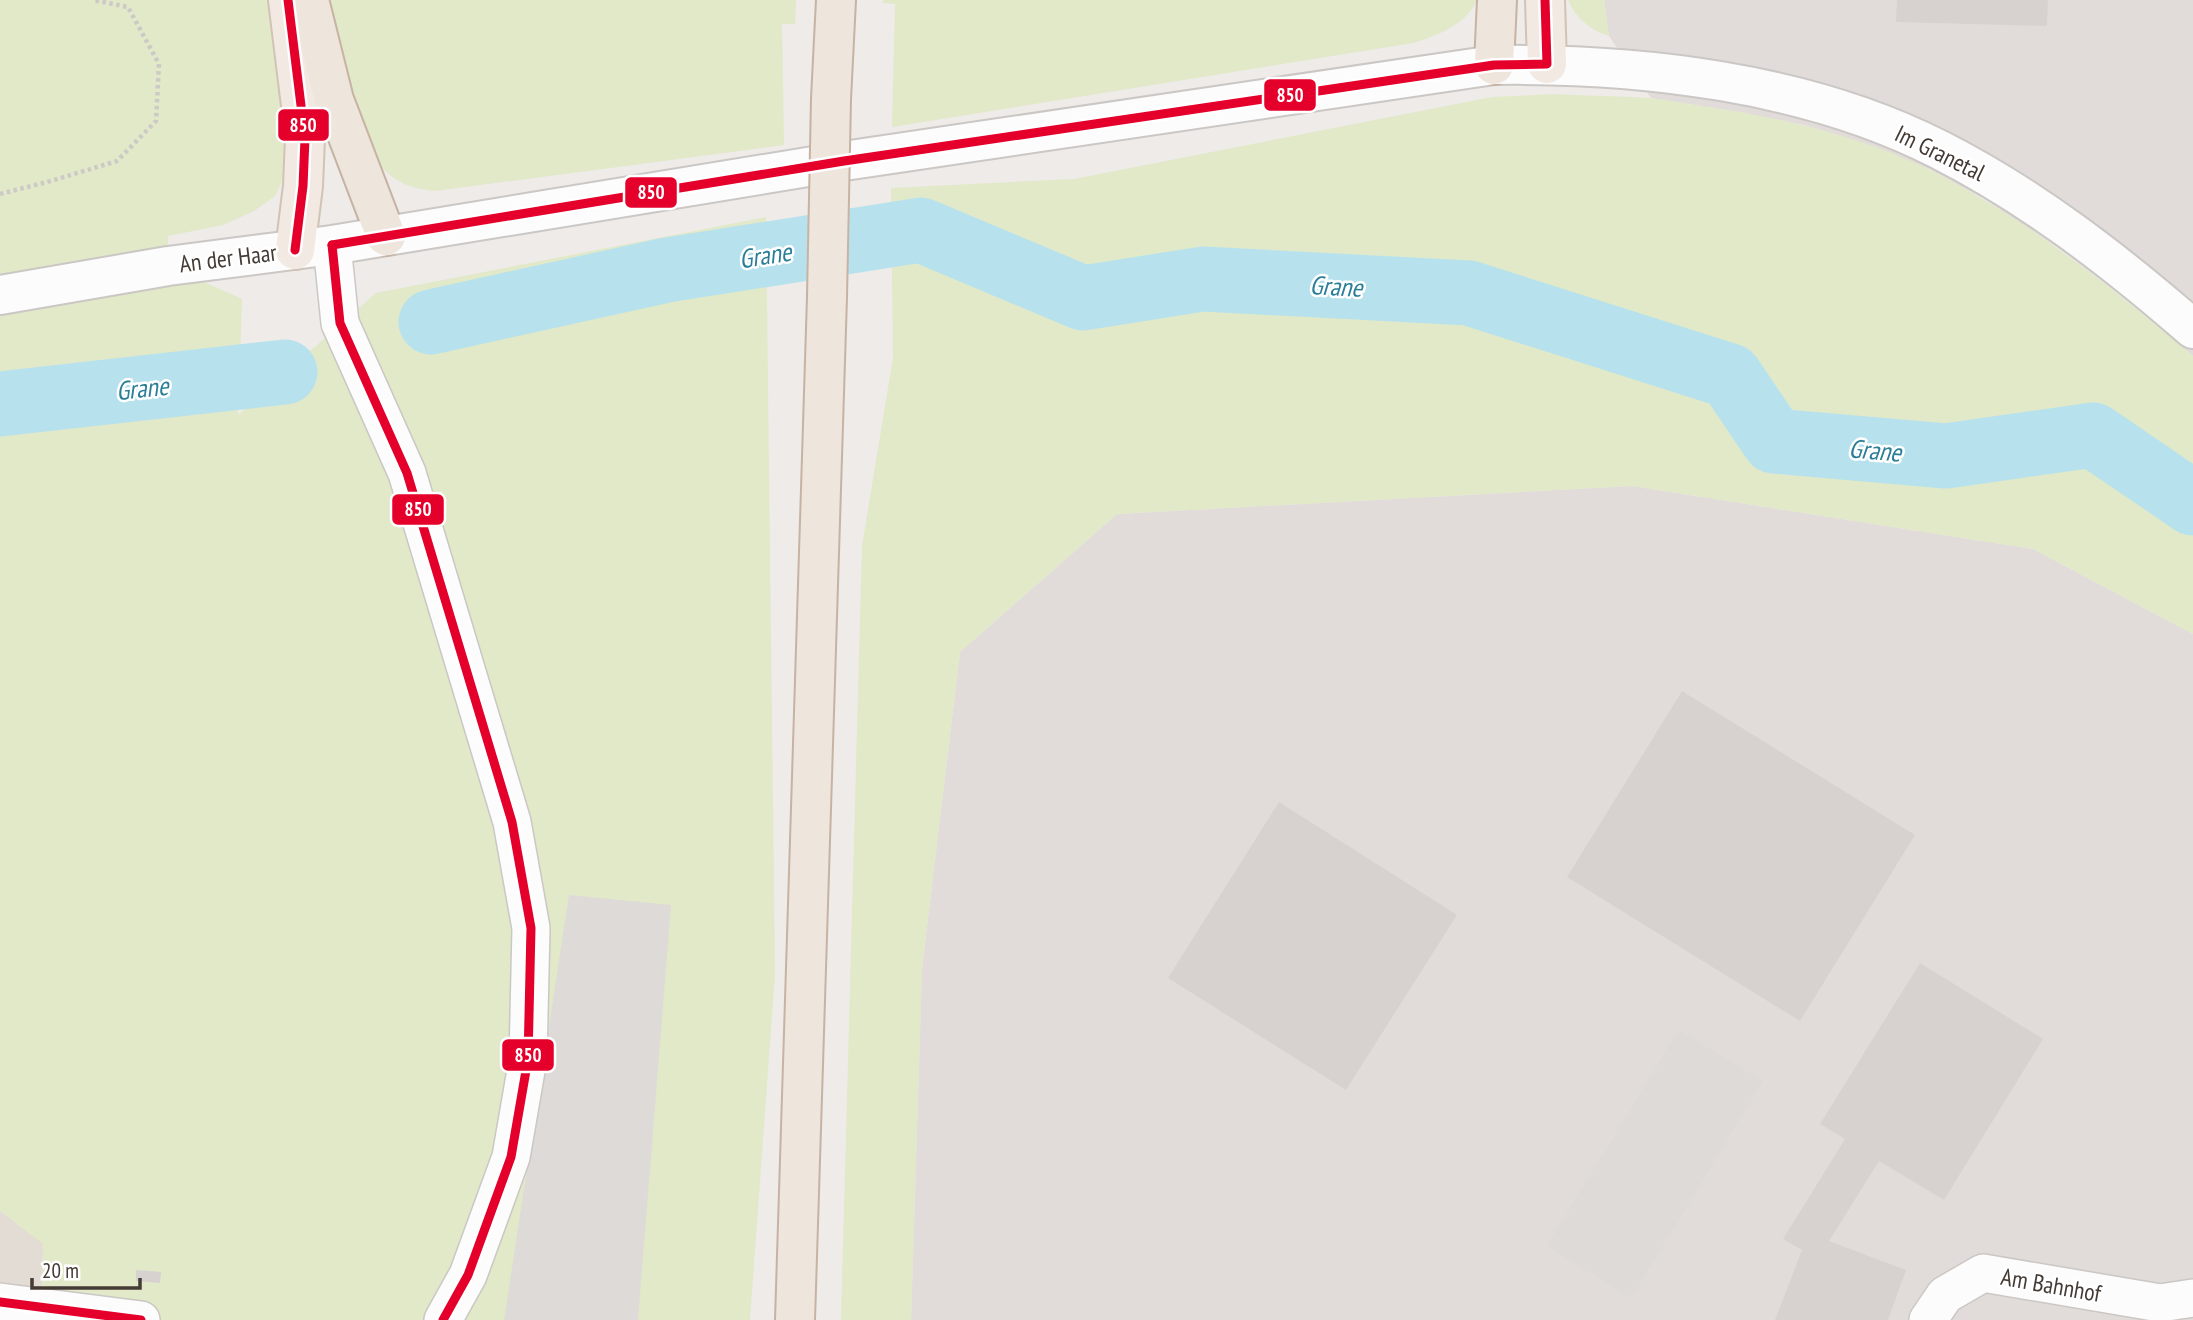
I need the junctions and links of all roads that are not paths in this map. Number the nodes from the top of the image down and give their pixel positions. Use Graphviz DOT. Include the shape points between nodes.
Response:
graph roads {
  1 [pos="288,0"];
  2 [pos="309,0"];
  3 [pos="836,0"];
  4 [pos="1497,0"];
  5 [pos="1545,0"];
  6 [pos="1547,64"];
  7 [pos="1494,65"];
  8 [pos="386,236"];
  9 [pos="314,247"];
  10 [pos="0,295"];
  11 [pos="2193,329"];
  12 [pos="2193,1298"];
  13 [pos="0,1302"];
  14 [pos="795,1315"];
  15 [pos="141,1320"];
  16 [pos="443,1320"];
  17 [pos="1928,1320"];
  1 -- 9 [label="main road" via="304,138 303,186"];
  2 -- 8 [label="highway" via="334,100"];
  3 -- 14 [label="highway, bridge"];
  4 -- 7 [label="highway"];
  5 -- 6 [label="main road"];
  6 -- 7 [label="street, An der Haar"];
  6 -- 11 [label="street, Im Granetal" via="1741,83 1867,119 1991,177 2142,284"];
  7 -- 8 [label="street, An der Haar" via="831,163"];
  8 -- 9 [label="street, An der Haar"];
  9 -- 10 [label="street, An der Haar"];
  9 -- 16 [label="street" via="340,323 407,472 512,822 531,928 528,1059 511,1157 468,1275"];
  12 -- 17 [label="street, Am Bahnhof" via="2160,1303 1983,1273 1945,1295"];
  13 -- 15 [label="street"];
}
